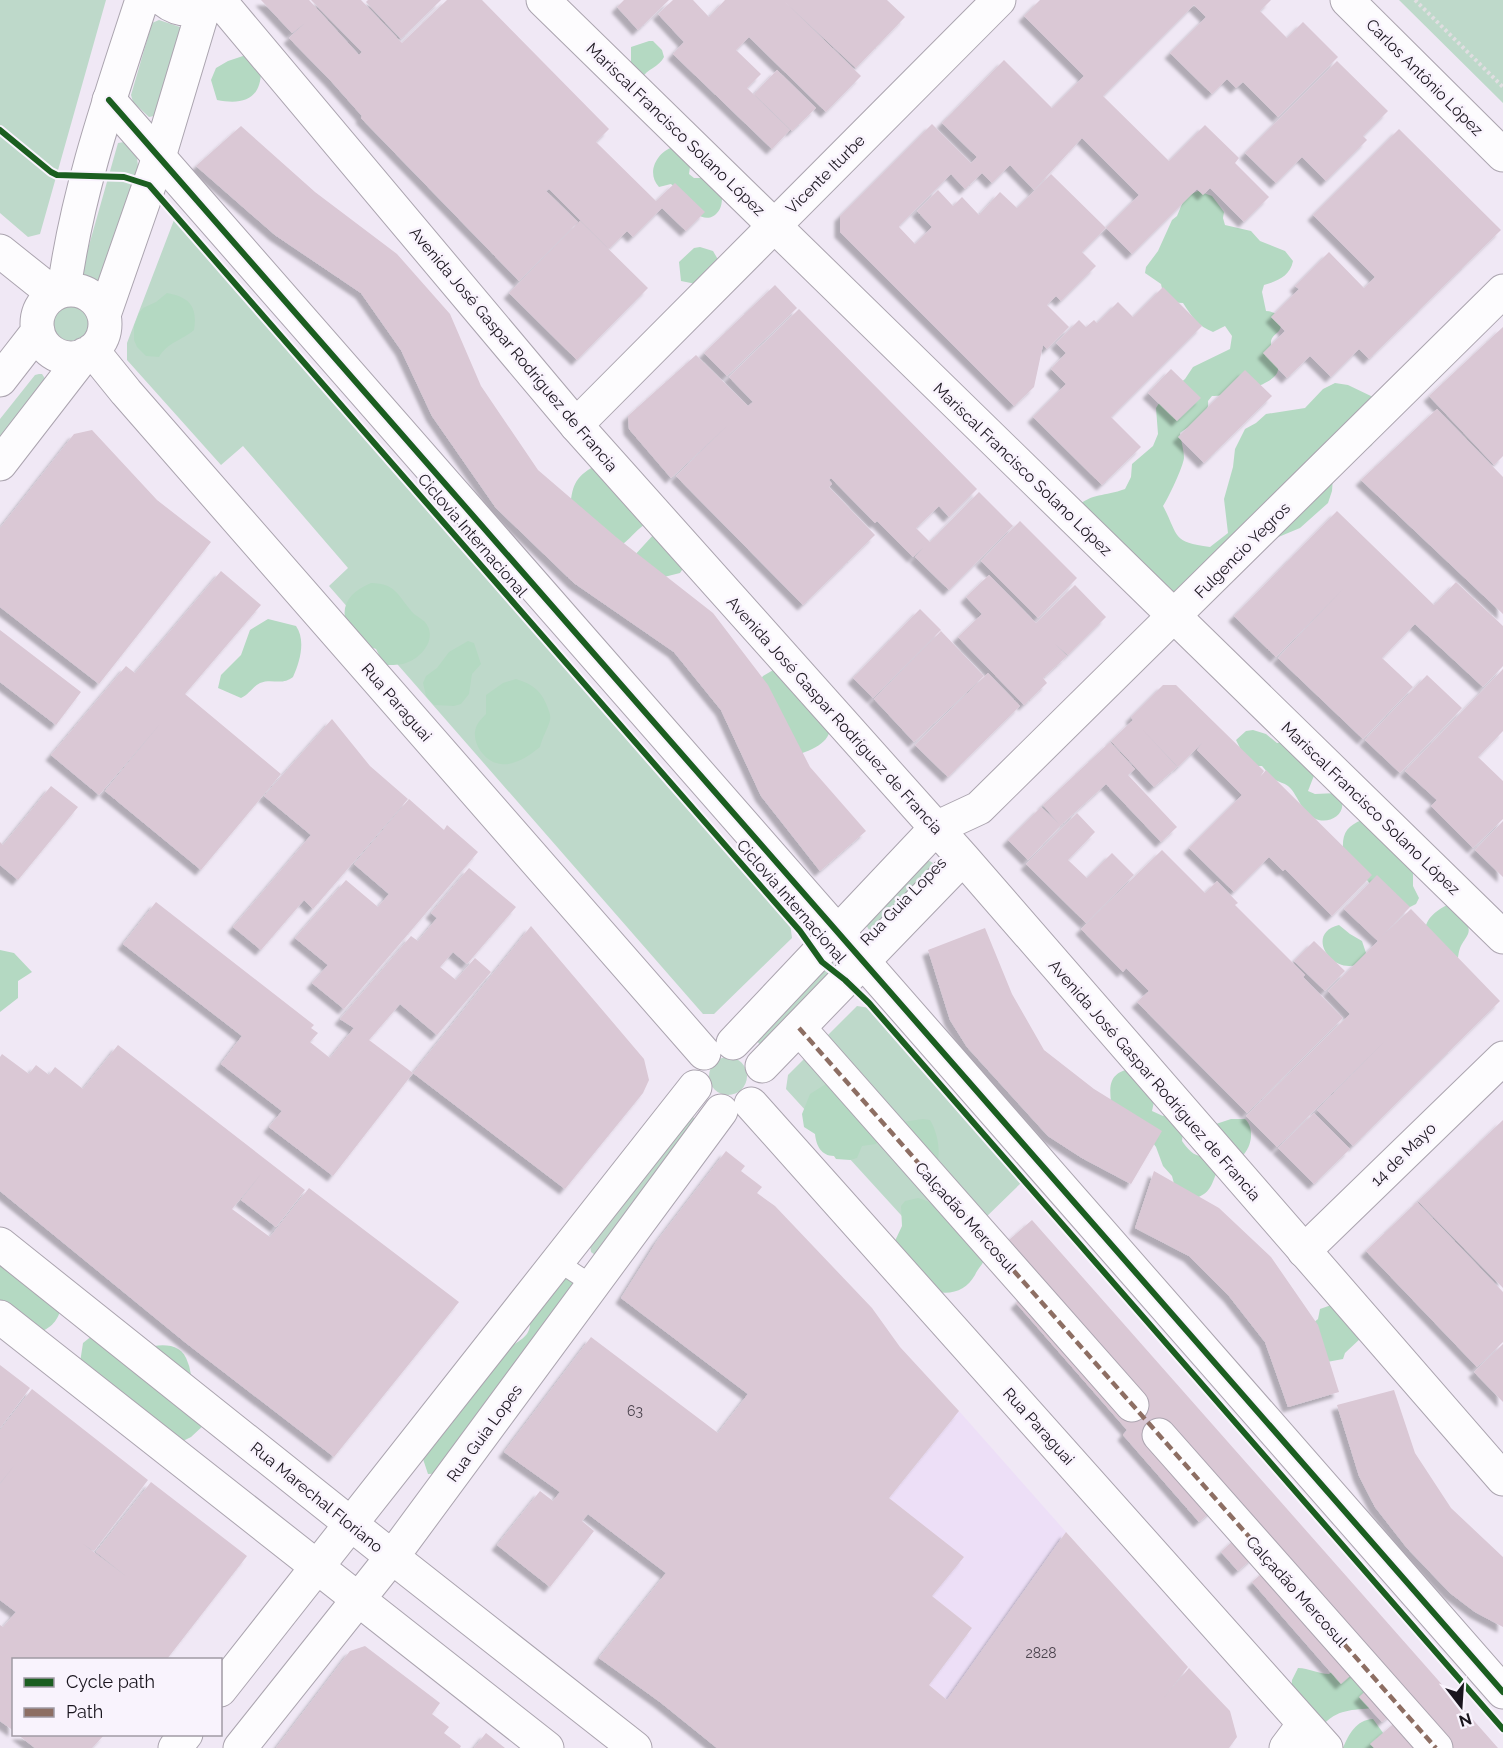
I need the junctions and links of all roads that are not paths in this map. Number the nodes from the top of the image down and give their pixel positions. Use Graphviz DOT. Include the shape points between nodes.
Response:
graph roads {
  1 [pos="142,0"];
  2 [pos="164,0"];
  3 [pos="543,0"];
  4 [pos="999,0"];
  5 [pos="1347,0"];
  6 [pos="212,2"];
  7 [pos="109,100"];
  8 [pos="1503,155"];
  9 [pos="159,157"];
  10 [pos="774,225"];
  11 [pos="0,250"];
  12 [pos="1503,291"];
  13 [pos="59,292"];
  14 [pos="104,315"];
  15 [pos="38,331"];
  16 [pos="89,352"];
  17 [pos="0,380"];
  18 [pos="576,425"];
  19 [pos="0,464"];
  20 [pos="1174,617"];
  21 [pos="979,808"];
  22 [pos="936,828"];
  23 [pos="963,858"];
  24 [pos="837,932"];
  25 [pos="1503,937"];
  26 [pos="863,961"];
  27 [pos="799,1028"];
  28 [pos="718,1048"];
  29 [pos="1503,1058"];
  30 [pos="762,1066"];
  31 [pos="695,1088"];
  32 [pos="736,1108"];
  33 [pos="0,1244"];
  34 [pos="1304,1251"];
  35 [pos="558,1262"];
  36 [pos="593,1285"];
  37 [pos="0,1317"];
  38 [pos="1132,1405"];
  39 [pos="1158,1435"];
  40 [pos="1503,1479"];
  41 [pos="352,1525"];
  42 [pos="392,1557"];
  43 [pos="317,1566"];
  44 [pos="357,1600"];
  45 [pos="222,1687"];
  46 [pos="1503,1692"];
  47 [pos="184,1736"];
  48 [pos="1295,1736"];
  49 [pos="175,1748"];
  50 [pos="240,1748"];
  51 [pos="547,1748"];
  52 [pos="635,1748"];
  53 [pos="1326,1748"];
  54 [pos="1436,1748"];
  1 -- 7 [label="main road"];
  2 -- 6 [label="main road" via="182,9"];
  3 -- 10 [label="main road, Mariscal Francisco Solano López"];
  4 -- 10 [label="main road, Vicente Iturbe"];
  5 -- 8 [label="main road, Carlos Antônio López"];
  6 -- 9 [label="main road"];
  6 -- 18 [label="main road, Avenida José Gaspar Rodríguez de Francia"];
  7 -- 9 [label="main road"];
  7 -- 13 [label="main road"];
  9 -- 14 [label="main road"];
  9 -- 24 [label="main road"];
  10 -- 18 [label="main road, Vicente Iturbe"];
  10 -- 20 [label="main road, Mariscal Francisco Solano López"];
  11 -- 13 [label="main road"];
  12 -- 20 [label="main road, Fulgencio Yegros"];
  13 -- 14 [label="main road" via="86,293"];
  13 -- 15 [label="main road" via="41,308"];
  14 -- 16 [label="main road" via="104,334"];
  15 -- 16 [label="main road" via="45,346 54,353 75,357"];
  15 -- 17 [label="main road"];
  16 -- 19 [label="main road"];
  16 -- 28 [label="main road, Rua Paraguai"];
  18 -- 22 [label="main road, Avenida José Gaspar Rodríguez de Francia"];
  20 -- 21 [label="main road, Fulgencio Yegros"];
  20 -- 25 [label="main road, Mariscal Francisco Solano López"];
  21 -- 22 [label="main road, Fulgencio Yegros"];
  21 -- 23 [label="main road, Fulgencio Yegros"];
  22 -- 23 [label="main road, Avenida José Gaspar Rodríguez de Francia"];
  22 -- 24 [label="main road, Rua Guia Lopes"];
  23 -- 26 [label="main road, Rua Guia Lopes"];
  23 -- 34 [label="main road, Avenida José Gaspar Rodríguez de Francia"];
  24 -- 26 [label="main road"];
  24 -- 28 [label="main road, Rua Guia Lopes"];
  26 -- 27 [label="main road, Rua Guia Lopes"];
  26 -- 46 [label="main road"];
  27 -- 30 [label="main road, Rua Guia Lopes"];
  27 -- 38 [label="main road, Calçadão Mercosul"];
  28 -- 30 [label="main road" via="751,1050"];
  28 -- 31 [label="main road" via="696,1067"];
  29 -- 34 [label="main road, 14 de Mayo"];
  30 -- 32 [label="main road" via="763,1087"];
  31 -- 32 [label="main road" via="710,1107"];
  31 -- 35 [label="main road"];
  32 -- 36 [label="main road, Rua Guia Lopes"];
  32 -- 48 [label="main road, Rua Paraguai"];
  33 -- 41 [label="main road, Rua Marechal Floriano"];
  34 -- 40 [label="main road, Avenida José Gaspar Rodríguez de Francia"];
  35 -- 36 [label="lane"];
  35 -- 41 [label="main road"];
  36 -- 42 [label="main road, Rua Guia Lopes"];
  37 -- 43 [label="main road"];
  39 -- 54 [label="main road, Calçadão Mercosul"];
  41 -- 42 [label="main road, Rua Marechal Floriano"];
  41 -- 43 [label="main road"];
  42 -- 44 [label="main road, Rua Guia Lopes"];
  42 -- 52 [label="main road, Rua Marechal Floriano"];
  43 -- 44 [label="main road"];
  43 -- 45 [label="main road"];
  44 -- 50 [label="main road, Rua Guia Lopes"];
  44 -- 51 [label="main road"];
  47 -- 49 [label="main road"];
  48 -- 53 [label="main road, Rua Paraguai"];
}
